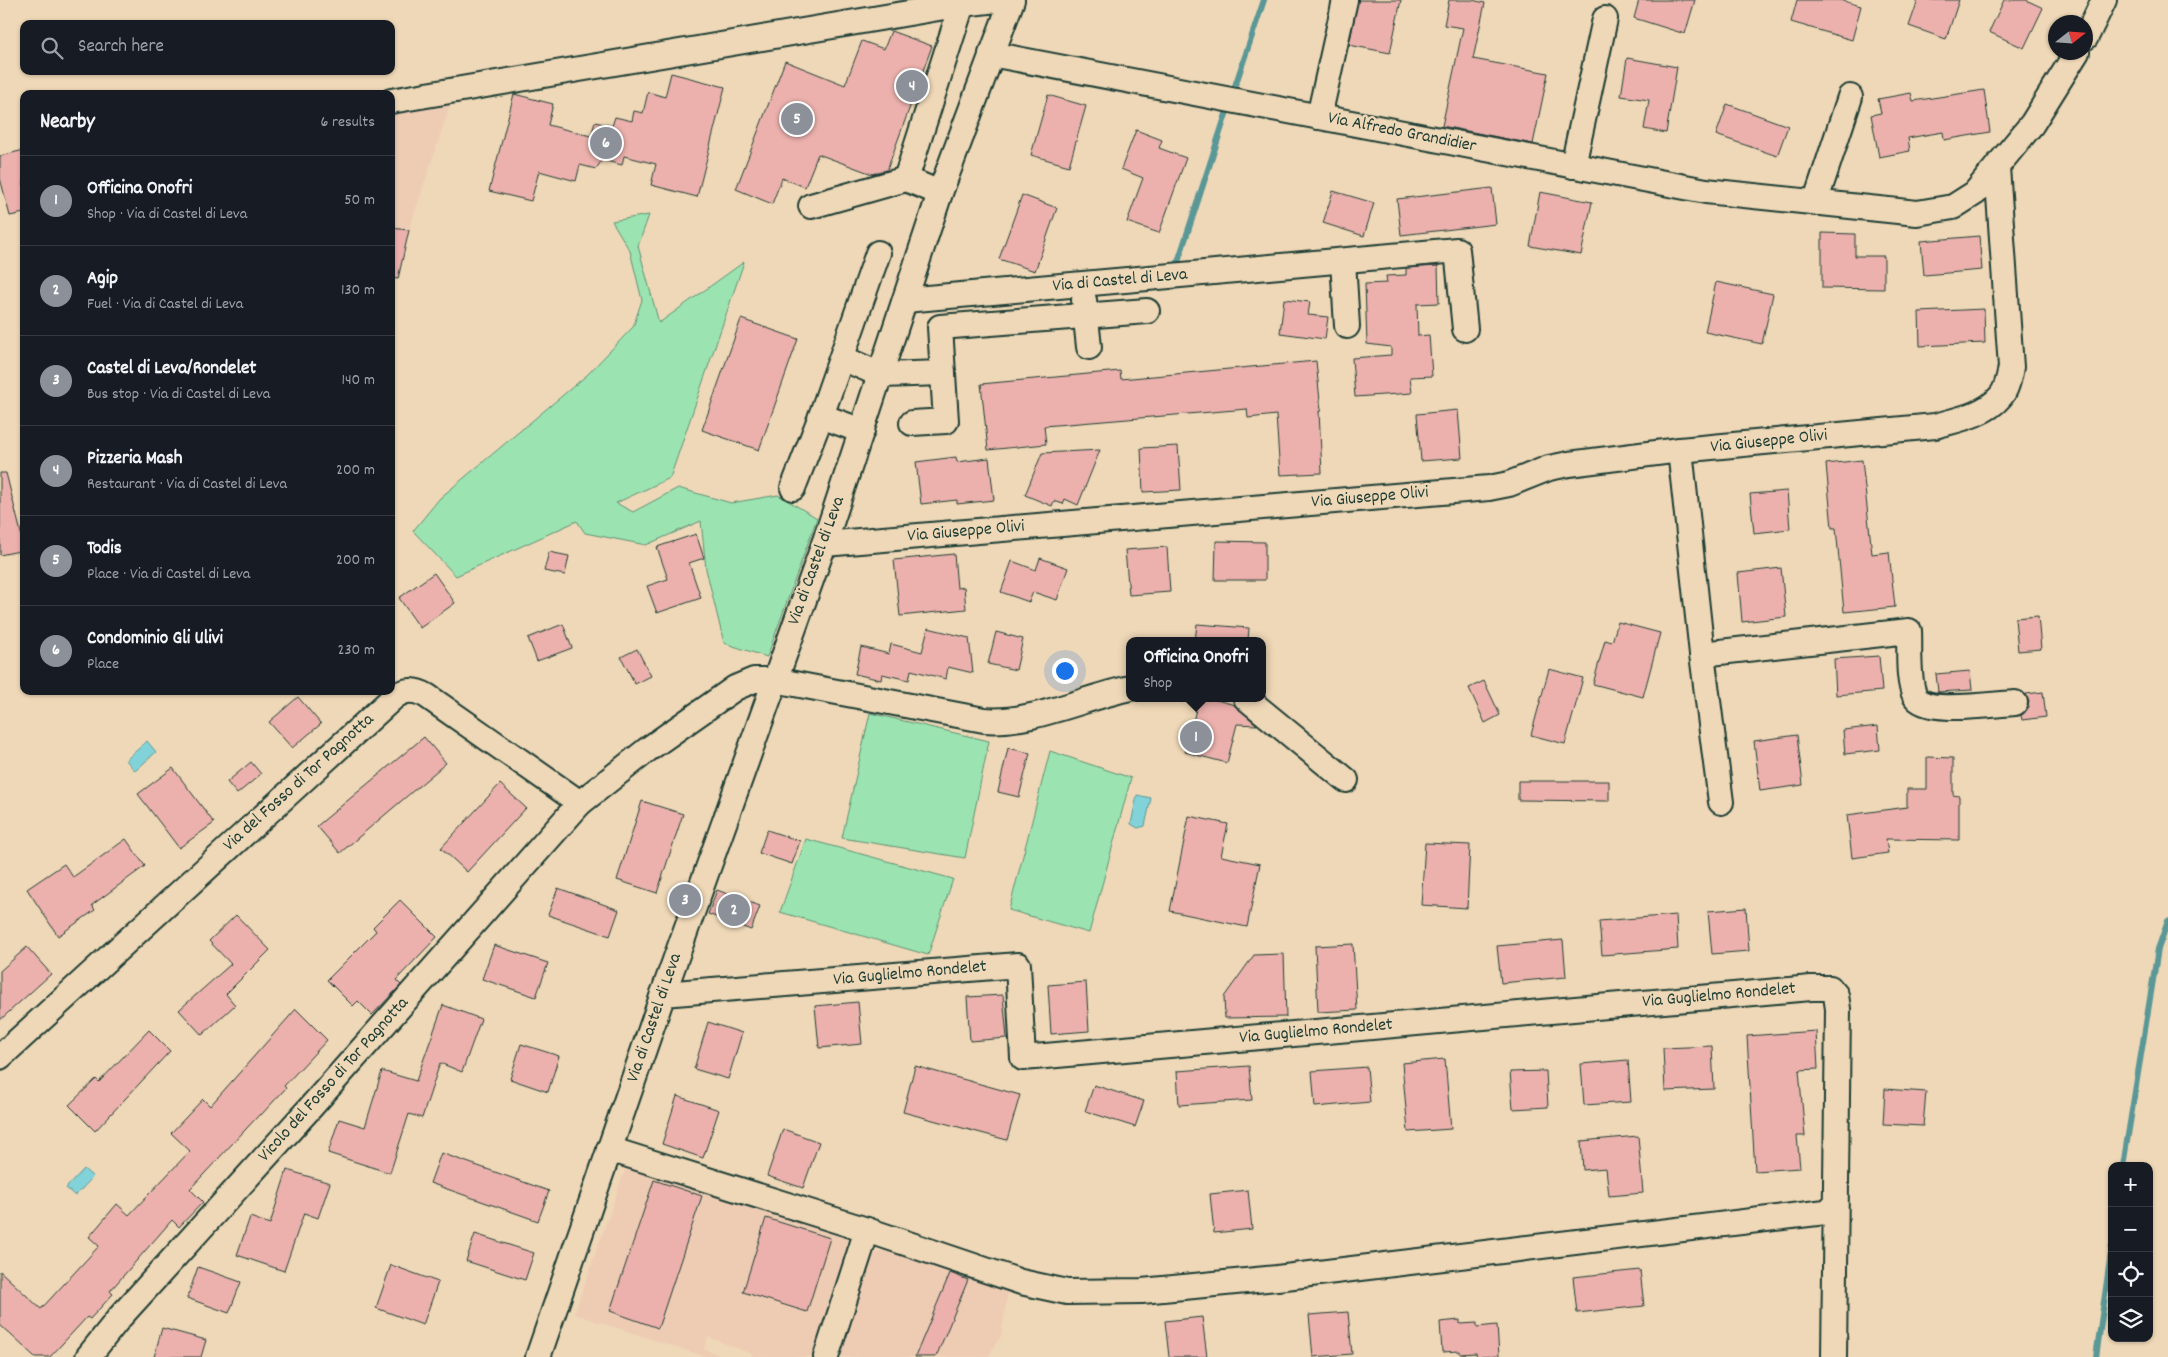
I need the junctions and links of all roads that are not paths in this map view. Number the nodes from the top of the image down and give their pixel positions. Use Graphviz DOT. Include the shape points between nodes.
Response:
graph roads {
  1 [pos="997,0"];
  2 [pos="1012,0"];
  3 [pos="1345,0"];
  4 [pos="2104,0"];
  5 [pos="962,4"];
  6 [pos="1605,18"];
  7 [pos="2093,23"];
  8 [pos="991,54"];
  9 [pos="2072,60"];
  10 [pos="1850,97"];
  11 [pos="395,100"];
  12 [pos="1318,117"];
  13 [pos="1573,166"];
  14 [pos="1997,167"];
  15 [pos="906,179"];
  16 [pos="940,193"];
  17 [pos="1815,203"];
  18 [pos="811,206"];
  19 [pos="878,253"];
  20 [pos="1339,261"];
  21 [pos="1083,284"];
  22 [pos="905,300"];
  23 [pos="1147,311"];
  24 [pos="1085,316"];
  25 [pos="1347,326"];
  26 [pos="1465,329"];
  27 [pos="1089,347"];
  28 [pos="842,358"];
  29 [pos="943,373"];
  30 [pos="881,375"];
  31 [pos="821,416"];
  32 [pos="912,423"];
  33 [pos="862,431"];
  34 [pos="1680,450"];
  35 [pos="793,488"];
  36 [pos="824,544"];
  37 [pos="1702,654"];
  38 [pos="774,680"];
  39 [pos="1126,689"];
  40 [pos="1251,702"];
  41 [pos="2015,703"];
  42 [pos="1346,780"];
  43 [pos="1721,802"];
  44 [pos="580,803"];
  45 [pos="663,994"];
  46 [pos="0,1056"];
  47 [pos="609,1149"];
  48 [pos="1834,1211"];
  49 [pos="867,1230"];
  50 [pos="88,1357"];
  51 [pos="538,1357"];
  52 [pos="826,1357"];
  53 [pos="1834,1357"];
  1 -- 5 [label="street"];
  2 -- 8 [label="street, Via di Castel di Leva"];
  3 -- 12 [label="street"];
  4 -- 7 [label="street"];
  5 -- 11 [label="street"];
  5 -- 15 [label="street"];
  6 -- 13 [label="street"];
  8 -- 12 [label="street, Via Alfredo Grandidier"];
  8 -- 16 [label="street, Via di Castel di Leva"];
  9 -- 14 [label="street, Via Alfredo Grandidier" via="2032,124"];
  10 -- 17 [label="street"];
  12 -- 13 [label="street, Via Alfredo Grandidier"];
  13 -- 17 [label="street, Via Alfredo Grandidier" via="1706,191"];
  14 -- 17 [label="street, Via Alfredo Grandidier" via="1968,199 1935,211 1908,213"];
  14 -- 34 [label="street, Via Giuseppe Olivi" via="2011,367 2001,396 1990,406 1965,418 1935,426"];
  15 -- 16 [label="street"];
  15 -- 18 [label="street"];
  16 -- 22 [label="street, Via di Castel di Leva"];
  19 -- 28 [label="street"];
  20 -- 21 [label="street, Via di Castel di Leva"];
  20 -- 25 [label="street"];
  20 -- 26 [label="street, Via di Castel di Leva" via="1457,250"];
  21 -- 22 [label="street, Via di Castel di Leva"];
  21 -- 24 [label="street"];
  22 -- 30 [label="street, Via di Castel di Leva"];
  23 -- 24 [label="street"];
  24 -- 27 [label="street"];
  24 -- 29 [label="street" via="940,327"];
  28 -- 30 [label="street"];
  28 -- 31 [label="street"];
  29 -- 30 [label="street"];
  29 -- 32 [label="street" via="946,421"];
  30 -- 33 [label="street, Via di Castel di Leva"];
  31 -- 33 [label="street"];
  31 -- 35 [label="street"];
  33 -- 36 [label="street, Via di Castel di Leva"];
  34 -- 36 [label="street, Via Giuseppe Olivi" via="1549,468 1490,488"];
  34 -- 37 [label="street"];
  36 -- 38 [label="street, Via di Castel di Leva"];
  37 -- 41 [label="street" via="1909,630 1912,686 1919,701 1943,707"];
  37 -- 43 [label="street"];
  38 -- 39 [label="street" via="997,721 1024,718"];
  38 -- 44 [label="street" via="754,680 735,688 646,750"];
  38 -- 45 [label="street, Via di Castel di Leva"];
  40 -- 42 [label="street"];
  44 -- 46 [label="street, Via del Fosso di Tor Pagnotta" via="427,696 416,691 402,692"];
  44 -- 50 [label="street, Vicolo del Fosso di Tor Pagnotta" via="120,1317"];
  45 -- 47 [label="street, Via di Castel di Leva"];
  45 -- 48 [label="street, Via Guglielmo Rondelet" via="1018,965 1023,1058 1830,988 1836,995 1838,1009"];
  47 -- 49 [label="street"];
  47 -- 51 [label="street, Via di Castel di Leva"];
  48 -- 49 [label="street" via="1277,1278 1116,1293 1067,1292 1042,1287"];
  48 -- 53 [label="street, Via Guglielmo Rondelet"];
  49 -- 52 [label="street"];
}
